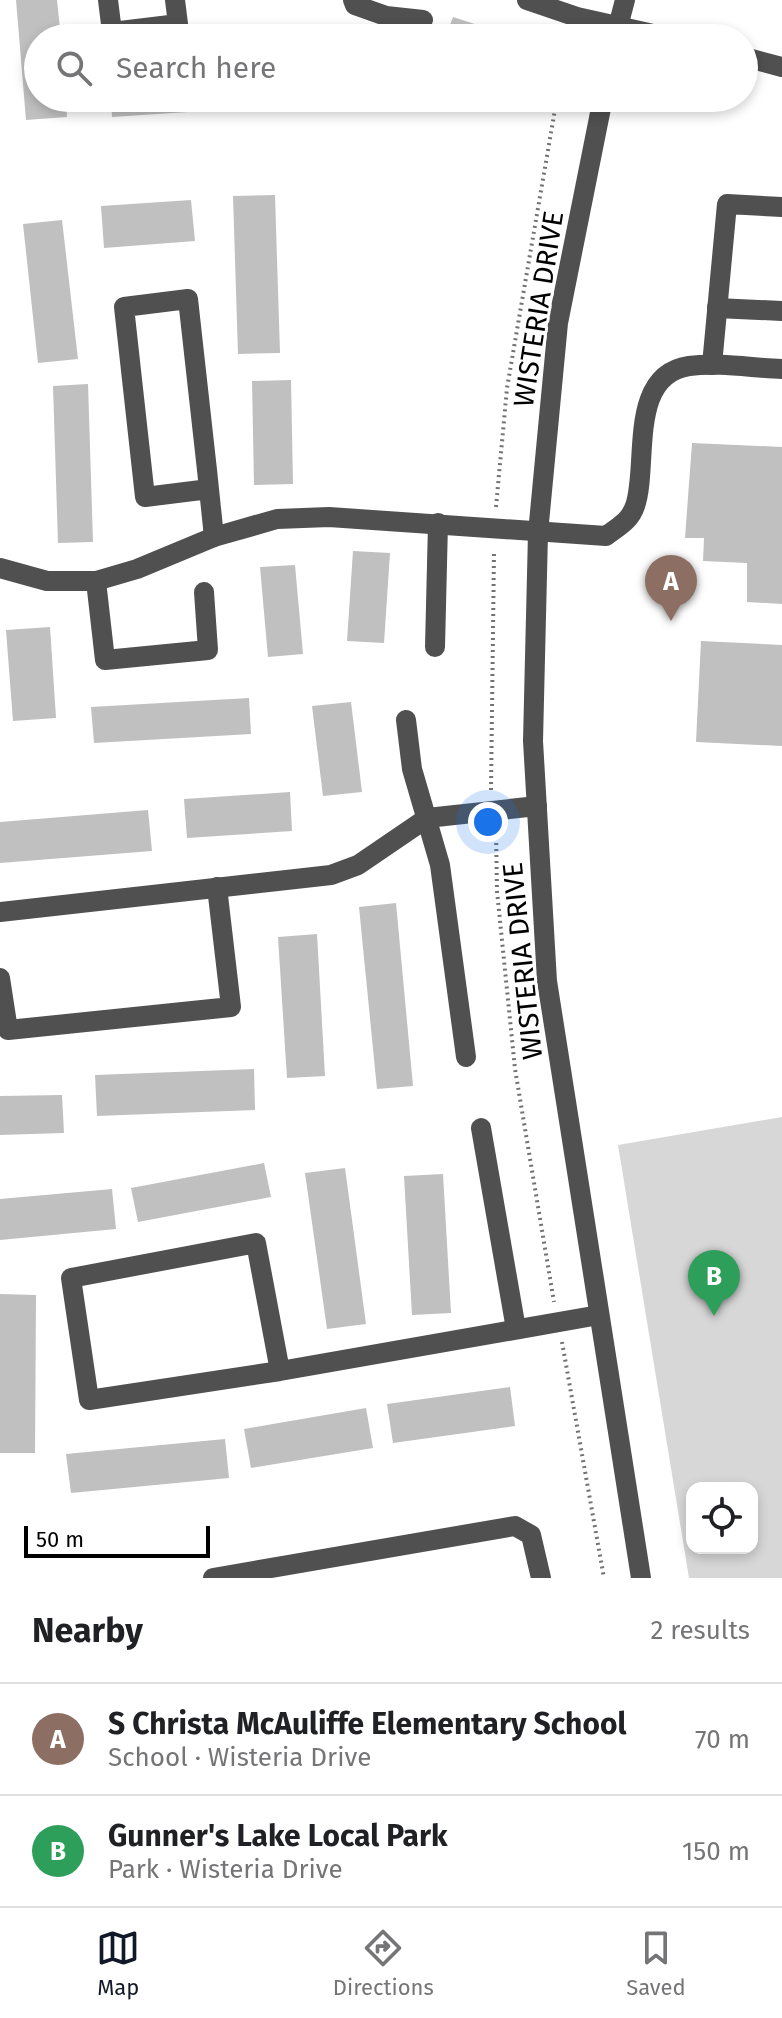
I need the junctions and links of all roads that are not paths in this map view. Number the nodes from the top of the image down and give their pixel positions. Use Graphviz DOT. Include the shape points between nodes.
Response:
graph roads {
  1 [pos="108,0"];
  2 [pos="175,0"];
  3 [pos="353,0"];
  4 [pos="527,0"];
  5 [pos="625,0"];
  6 [pos="423,20"];
  7 [pos="111,24"];
  8 [pos="178,24"];
  9 [pos="596,24"];
  10 [pos="618,24"];
  11 [pos="758,61"];
  12 [pos="782,67"];
  13 [pos="600,112"];
  14 [pos="782,207"];
  15 [pos="717,308"];
  16 [pos="782,311"];
  17 [pos="712,365"];
  18 [pos="782,369"];
  19 [pos="209,489"];
  20 [pos="438,523"];
  21 [pos="538,533"];
  22 [pos="214,537"];
  23 [pos="0,568"];
  24 [pos="96,581"];
  25 [pos="204,592"];
  26 [pos="435,647"];
  27 [pos="406,720"];
  28 [pos="537,806"];
  29 [pos="427,818"];
  30 [pos="217,887"];
  31 [pos="0,912"];
  32 [pos="0,978"];
  33 [pos="466,1057"];
  34 [pos="481,1128"];
  35 [pos="599,1315"];
  36 [pos="516,1329"];
  37 [pos="280,1371"];
  38 [pos="213,1578"];
  39 [pos="541,1578"];
  40 [pos="641,1578"];
  1 -- 7 [label="street"];
  2 -- 8 [label="street"];
  3 -- 6 [label="street" via="386,16"];
  4 -- 9 [label="street"];
  5 -- 10 [label="street"];
  11 -- 12 [label="street"];
  13 -- 21 [label="street, WISTERIA DRIVE" via="558,323"];
  14 -- 15 [label="street" via="727,204"];
  15 -- 16 [label="street"];
  15 -- 17 [label="street"];
  17 -- 18 [label="street"];
  17 -- 21 [label="street" via="686,366 668,375 652,394 644,420 636,504 627,522 606,536"];
  19 -- 19 [label="street" via="188,299 124,307 145,497"];
  19 -- 22 [label="street"];
  20 -- 21 [label="street"];
  20 -- 22 [label="street" via="277,519"];
  20 -- 26 [label="street"];
  21 -- 28 [label="street, WISTERIA DRIVE" via="533,741"];
  22 -- 24 [label="street"];
  23 -- 24 [label="street" via="47,581"];
  24 -- 25 [label="street" via="105,660 208,650"];
  27 -- 29 [label="street" via="412,769"];
  28 -- 29 [label="street"];
  28 -- 35 [label="street, WISTERIA DRIVE" via="547,981"];
  29 -- 30 [label="street" via="358,865 331,875"];
  29 -- 33 [label="street" via="440,865"];
  30 -- 31 [label="street"];
  30 -- 32 [label="street" via="231,1007 8,1030"];
  34 -- 36 [label="street"];
  35 -- 36 [label="street"];
  35 -- 40 [label="street, WISTERIA DRIVE"];
  36 -- 37 [label="street"];
  37 -- 37 [label="street" via="89,1400 71,1278 256,1243"];
  38 -- 39 [label="street" via="515,1526 531,1535"];
}
